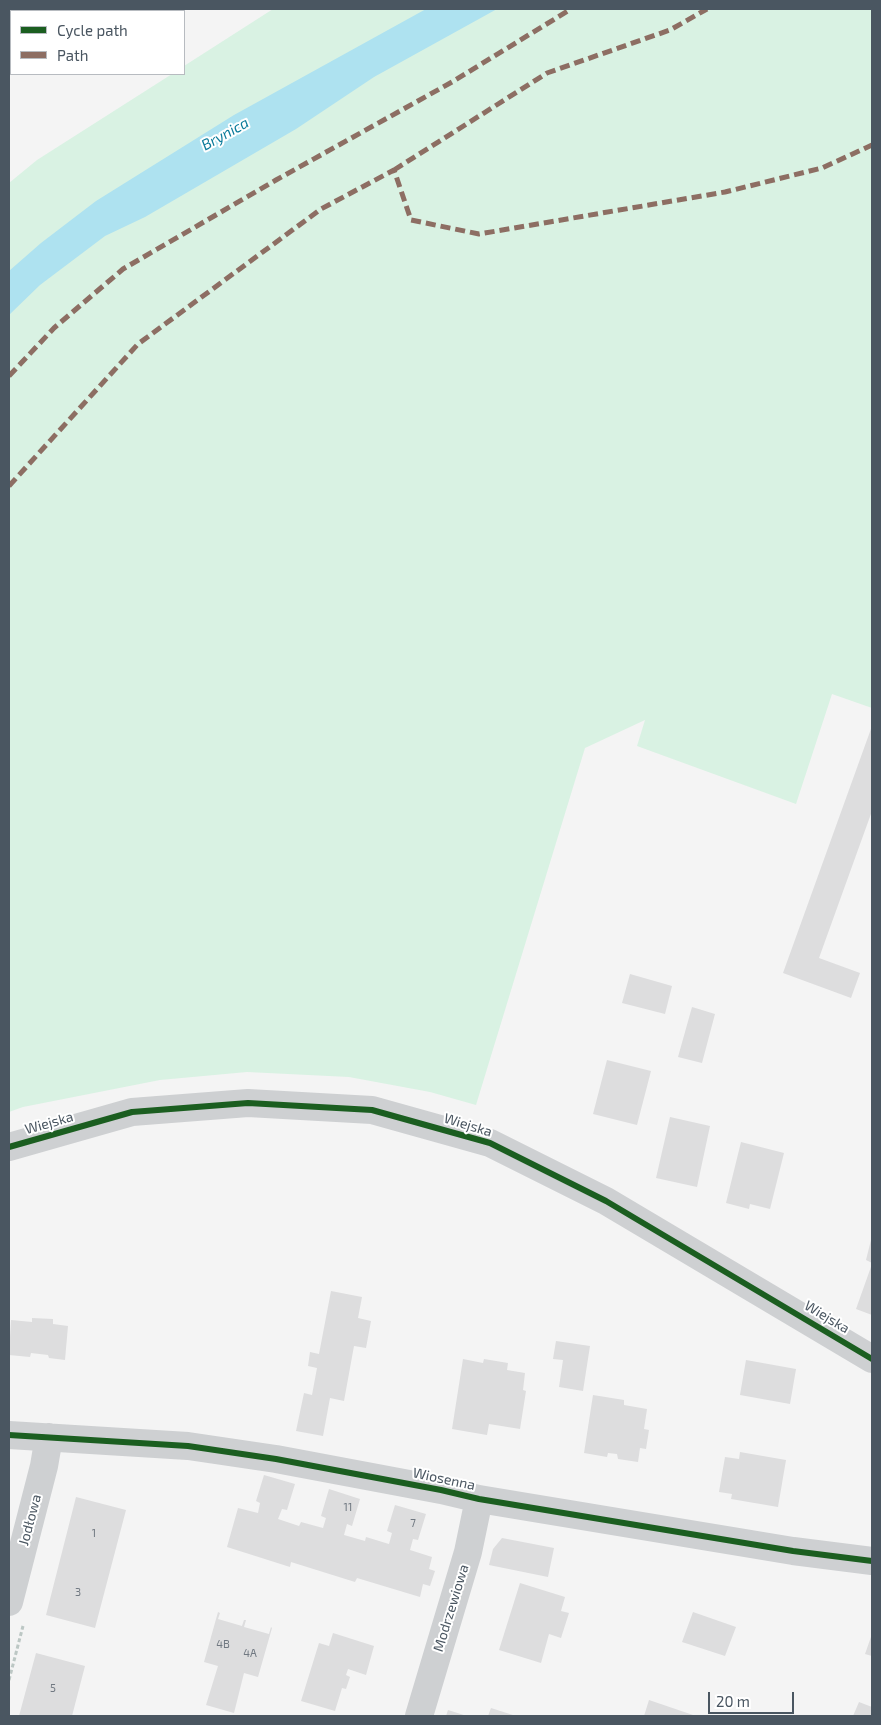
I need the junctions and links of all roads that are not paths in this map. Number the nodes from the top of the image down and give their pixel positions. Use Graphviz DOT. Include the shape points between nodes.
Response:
graph roads {
  1 [pos="9,1147"];
  2 [pos="872,1359"];
  3 [pos="9,1435"];
  4 [pos="49,1437"];
  5 [pos="479,1499"];
  6 [pos="872,1561"];
  7 [pos="16,1613"];
  8 [pos="419,1716"];
  1 -- 2 [label="street, Wiejska" via="132,1112 248,1103 372,1110 490,1143 606,1201"];
  3 -- 4 [label="street, Wiosenna"];
  4 -- 5 [label="street, Wiosenna" via="188,1446 276,1459"];
  4 -- 7 [label="street, Jodłowa"];
  5 -- 6 [label="street, Wiosenna"];
  5 -- 8 [label="street, Modrzewiowa" via="468,1552"];
}
